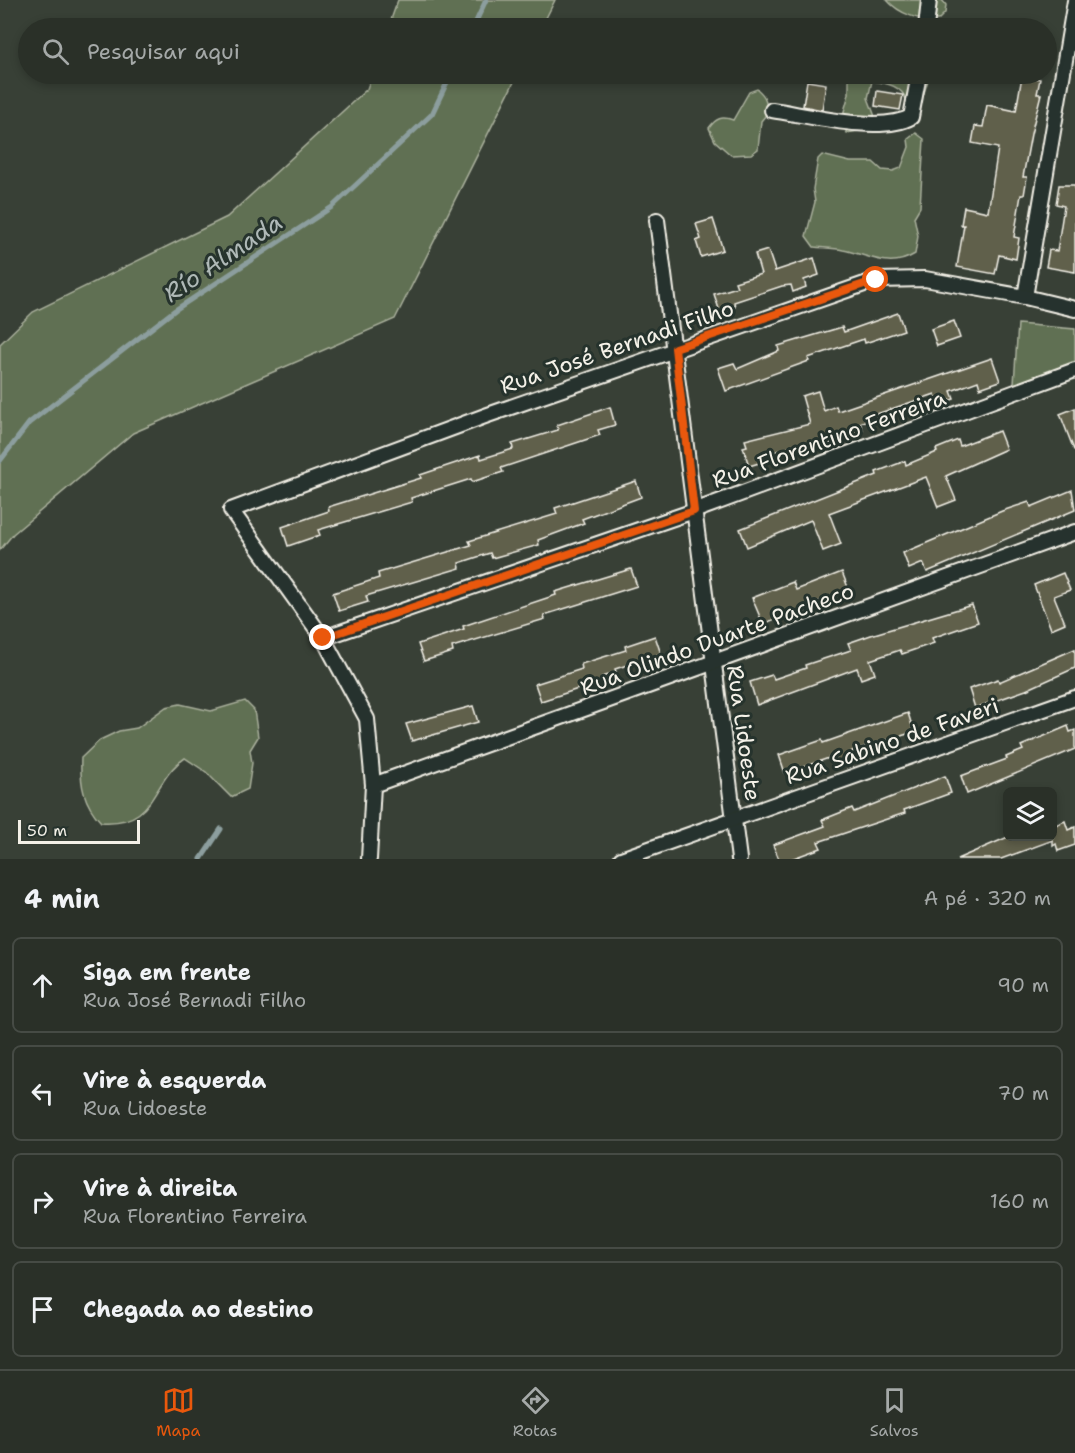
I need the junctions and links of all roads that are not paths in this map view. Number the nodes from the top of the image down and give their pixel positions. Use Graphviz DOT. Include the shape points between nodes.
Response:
graph roads {
  1 [pos="929,0"];
  2 [pos="1070,0"];
  3 [pos="1075,1"];
  4 [pos="927,18"];
  5 [pos="917,84"];
  6 [pos="772,110"];
  7 [pos="657,220"];
  8 [pos="1025,297"];
  9 [pos="1075,309"];
  10 [pos="675,348"];
  11 [pos="1075,370"];
  12 [pos="694,511"];
  13 [pos="1075,532"];
  14 [pos="323,638"];
  15 [pos="713,663"];
  16 [pos="1075,698"];
  17 [pos="373,785"];
  18 [pos="735,818"];
  19 [pos="369,859"];
  20 [pos="621,859"];
  21 [pos="739,859"];
  1 -- 4 [label="street"];
  2 -- 3 [label="street"];
  3 -- 8 [label="street"];
  5 -- 6 [label="street" via="911,117 900,123 866,123"];
  7 -- 10 [label="street, Rua Lidoeste"];
  8 -- 9 [label="street, Rua José Bernadi Filho"];
  8 -- 10 [label="street, Rua José Bernadi Filho" via="925,279 876,280"];
  10 -- 12 [label="street, Rua Lidoeste"];
  10 -- 14 [label="street, Rua José Bernadi Filho" via="231,510"];
  11 -- 12 [label="street, Rua Florentino Ferreira"];
  12 -- 14 [label="street, Rua Florentino Ferreira"];
  12 -- 15 [label="street, Rua Lidoeste"];
  13 -- 15 [label="street, Rua Olindo Duarte Pacheco"];
  14 -- 17 [label="street" via="368,719"];
  15 -- 17 [label="street, Rua Olindo Duarte Pacheco"];
  15 -- 18 [label="street, Rua Lidoeste"];
  16 -- 18 [label="street, Rua Sabino de Faveri"];
  17 -- 19 [label="street"];
  18 -- 20 [label="street, Rua Sabino de Faveri"];
  18 -- 21 [label="street, Rua Lidoeste"];
}
